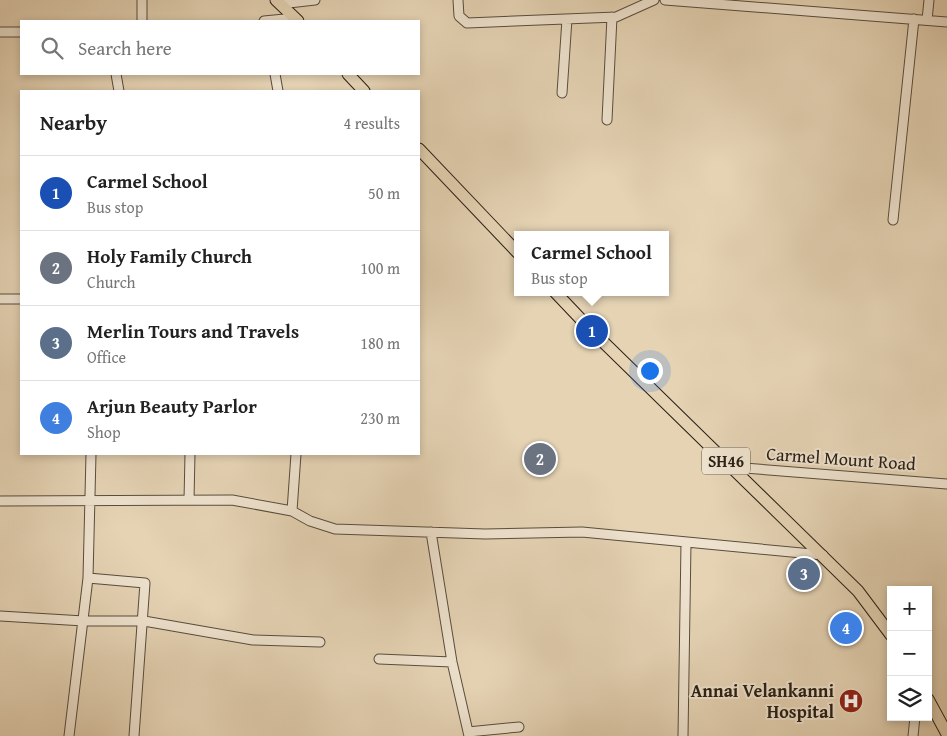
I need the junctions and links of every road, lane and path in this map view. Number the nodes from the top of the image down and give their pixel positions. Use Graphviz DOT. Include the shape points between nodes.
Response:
graph roads {
  1 [pos="142,0"];
  2 [pos="316,0"];
  3 [pos="458,0"];
  4 [pos="654,0"];
  5 [pos="665,0"];
  6 [pos="929,0"];
  7 [pos="278,2"];
  8 [pos="797,5"];
  9 [pos="612,17"];
  10 [pos="567,19"];
  11 [pos="914,19"];
  12 [pos="142,20"];
  13 [pos="296,20"];
  14 [pos="927,20"];
  15 [pos="947,22"];
  16 [pos="0,32"];
  17 [pos="20,32"];
  18 [pos="116,75"];
  19 [pos="275,75"];
  20 [pos="349,75"];
  21 [pos="119,90"];
  22 [pos="278,90"];
  23 [pos="363,90"];
  24 [pos="562,93"];
  25 [pos="607,120"];
  26 [pos="420,150"];
  27 [pos="893,220"];
  28 [pos="514,250"];
  29 [pos="559,296"];
  30 [pos="0,298"];
  31 [pos="20,299"];
  32 [pos="91,455"];
  33 [pos="190,455"];
  34 [pos="296,455"];
  35 [pos="732,467"];
  36 [pos="947,484"];
  37 [pos="189,500"];
  38 [pos="0,501"];
  39 [pos="90,501"];
  40 [pos="292,511"];
  41 [pos="431,532"];
  42 [pos="686,543"];
  43 [pos="823,555"];
  44 [pos="88,578"];
  45 [pos="0,616"];
  46 [pos="84,621"];
  47 [pos="144,622"];
  48 [pos="888,631"];
  49 [pos="320,642"];
  50 [pos="379,659"];
  51 [pos="452,662"];
  52 [pos="932,704"];
  53 [pos="943,719"];
  54 [pos="915,721"];
  55 [pos="519,727"];
  56 [pos="469,734"];
  57 [pos="947,734"];
  58 [pos="69,736"];
  59 [pos="134,736"];
  60 [pos="683,736"];
  61 [pos="913,736"];
  1 -- 12 [label="street"];
  2 -- 7 [label="street"];
  3 -- 10 [label="street" via="459,16 467,23"];
  4 -- 9 [label="street"];
  5 -- 8 [label="street"];
  6 -- 14 [label="street"];
  7 -- 13 [label="main road"];
  8 -- 11 [label="street"];
  9 -- 10 [label="street"];
  9 -- 25 [label="street"];
  10 -- 24 [label="street"];
  11 -- 14 [label="street"];
  11 -- 27 [label="street"];
  14 -- 15 [label="street"];
  16 -- 17 [label="street"];
  18 -- 21 [label="street"];
  19 -- 22 [label="street"];
  20 -- 23 [label="main road"];
  26 -- 28 [label="main road"];
  29 -- 35 [label="main road, SH46"];
  30 -- 31 [label="street"];
  32 -- 39 [label="street"];
  33 -- 37 [label="street"];
  34 -- 40 [label="street"];
  35 -- 36 [label="street, Carmel Mount Road"];
  35 -- 43 [label="main road, SH46"];
  37 -- 39 [label="street"];
  37 -- 40 [label="street" via="232,500"];
  38 -- 39 [label="street"];
  39 -- 44 [label="street"];
  40 -- 41 [label="street" via="310,522 335,529"];
  41 -- 42 [label="street" via="582,532"];
  41 -- 51 [label="street"];
  42 -- 43 [label="street"];
  42 -- 60 [label="street"];
  43 -- 48 [label="main road, SH46" via="858,591"];
  44 -- 46 [label="street"];
  44 -- 47 [label="street" via="145,582"];
  45 -- 46 [label="street"];
  46 -- 47 [label="street"];
  46 -- 58 [label="street"];
  47 -- 49 [label="street" via="253,640"];
  47 -- 59 [label="street"];
  50 -- 51 [label="street"];
  51 -- 56 [label="street"];
  52 -- 53 [label="main road"];
  53 -- 57 [label="main road"];
  54 -- 61 [label="street"];
  55 -- 56 [label="street"];
}
